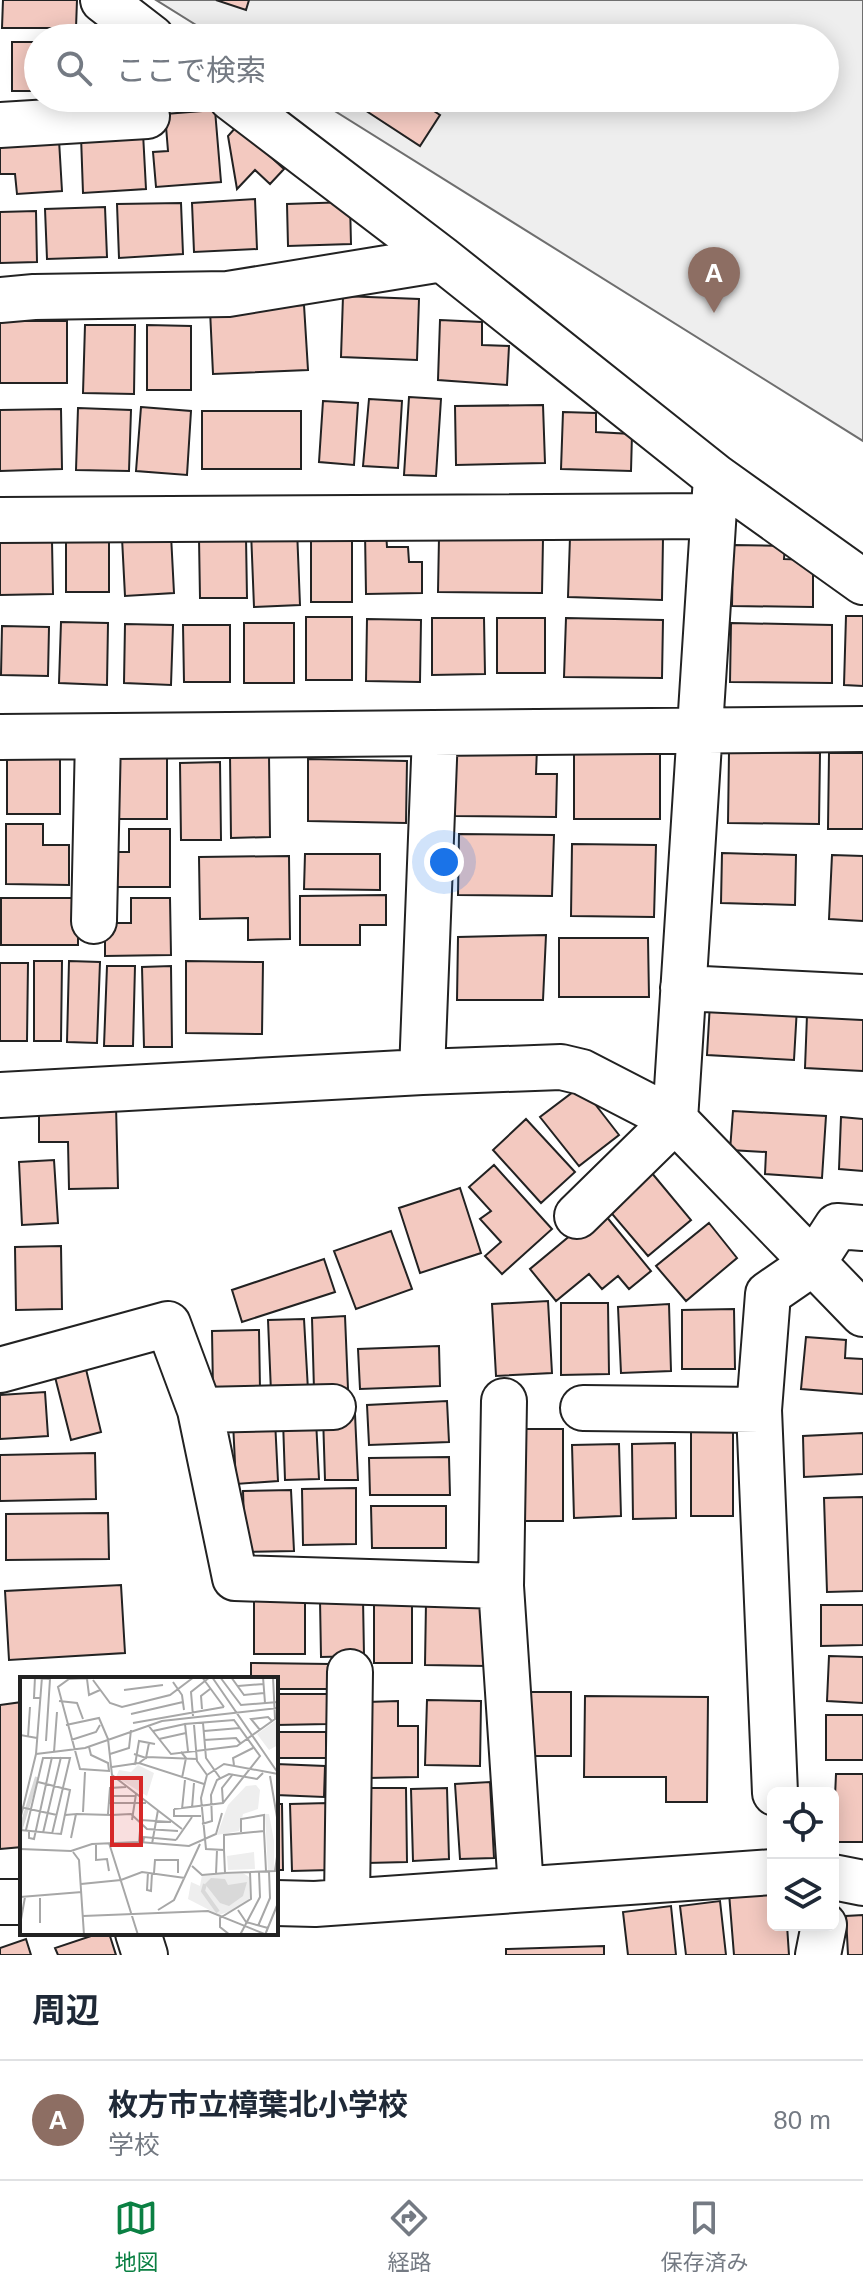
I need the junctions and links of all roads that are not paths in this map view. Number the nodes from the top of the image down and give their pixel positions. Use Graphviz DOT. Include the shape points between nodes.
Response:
graph roads {
  1 [pos="103,0"];
  2 [pos="134,24"];
  3 [pos="249,112"];
  4 [pos="147,116"];
  5 [pos="0,125"];
  6 [pos="442,259"];
  7 [pos="0,300"];
  8 [pos="715,496"];
  9 [pos="0,520"];
  10 [pos="863,582"];
  11 [pos="700,729"];
  12 [pos="863,729"];
  13 [pos="435,734"];
  14 [pos="0,737"];
  15 [pos="98,738"];
  16 [pos="94,921"];
  17 [pos="683,988"];
  18 [pos="863,997"];
  19 [pos="422,1072"];
  20 [pos="0,1095"];
  21 [pos="675,1120"];
  22 [pos="577,1216"];
  23 [pos="863,1228"];
  24 [pos="813,1263"];
  25 [pos="863,1314"];
  26 [pos="0,1370"];
  27 [pos="504,1401"];
  28 [pos="333,1407"];
  29 [pos="583,1408"];
  30 [pos="200,1410"];
  31 [pos="759,1410"];
  32 [pos="501,1586"];
  33 [pos="350,1672"];
  34 [pos="775,1787"];
  35 [pos="767,1872"];
  36 [pos="839,1879"];
  37 [pos="863,1883"];
  38 [pos="521,1889"];
  39 [pos="347,1901"];
  40 [pos="278,1903"];
  41 [pos="823,1931"];
  42 [pos="139,1935"];
  43 [pos="145,1955"];
  44 [pos="818,1955"];
  1 -- 2 [label="street"];
  3 -- 6 [label="street"];
  4 -- 5 [label="street"];
  6 -- 7 [label="street" via="228,294"];
  6 -- 8 [label="street"];
  8 -- 9 [label="street"];
  8 -- 10 [label="street"];
  8 -- 11 [label="street"];
  11 -- 12 [label="street"];
  11 -- 13 [label="street"];
  11 -- 17 [label="street"];
  13 -- 15 [label="street"];
  13 -- 19 [label="street"];
  14 -- 15 [label="street"];
  15 -- 16 [label="street"];
  17 -- 18 [label="street"];
  17 -- 21 [label="street"];
  19 -- 20 [label="street"];
  19 -- 21 [label="street" via="561,1067 582,1072"];
  21 -- 22 [label="street"];
  21 -- 24 [label="street"];
  23 -- 24 [label="street" via="837,1226"];
  24 -- 25 [label="street"];
  24 -- 31 [label="street" via="768,1294"];
  26 -- 30 [label="street" via="168,1324"];
  27 -- 32 [label="street"];
  28 -- 30 [label="street"];
  29 -- 31 [label="street"];
  30 -- 32 [label="street" via="235,1578"];
  31 -- 34 [label="street"];
  32 -- 38 [label="street"];
  33 -- 39 [label="street"];
  35 -- 38 [label="street"];
  36 -- 37 [label="street"];
  38 -- 39 [label="street"];
  39 -- 40 [label="street"];
  41 -- 44 [label="street"];
  42 -- 43 [label="street"];
}
